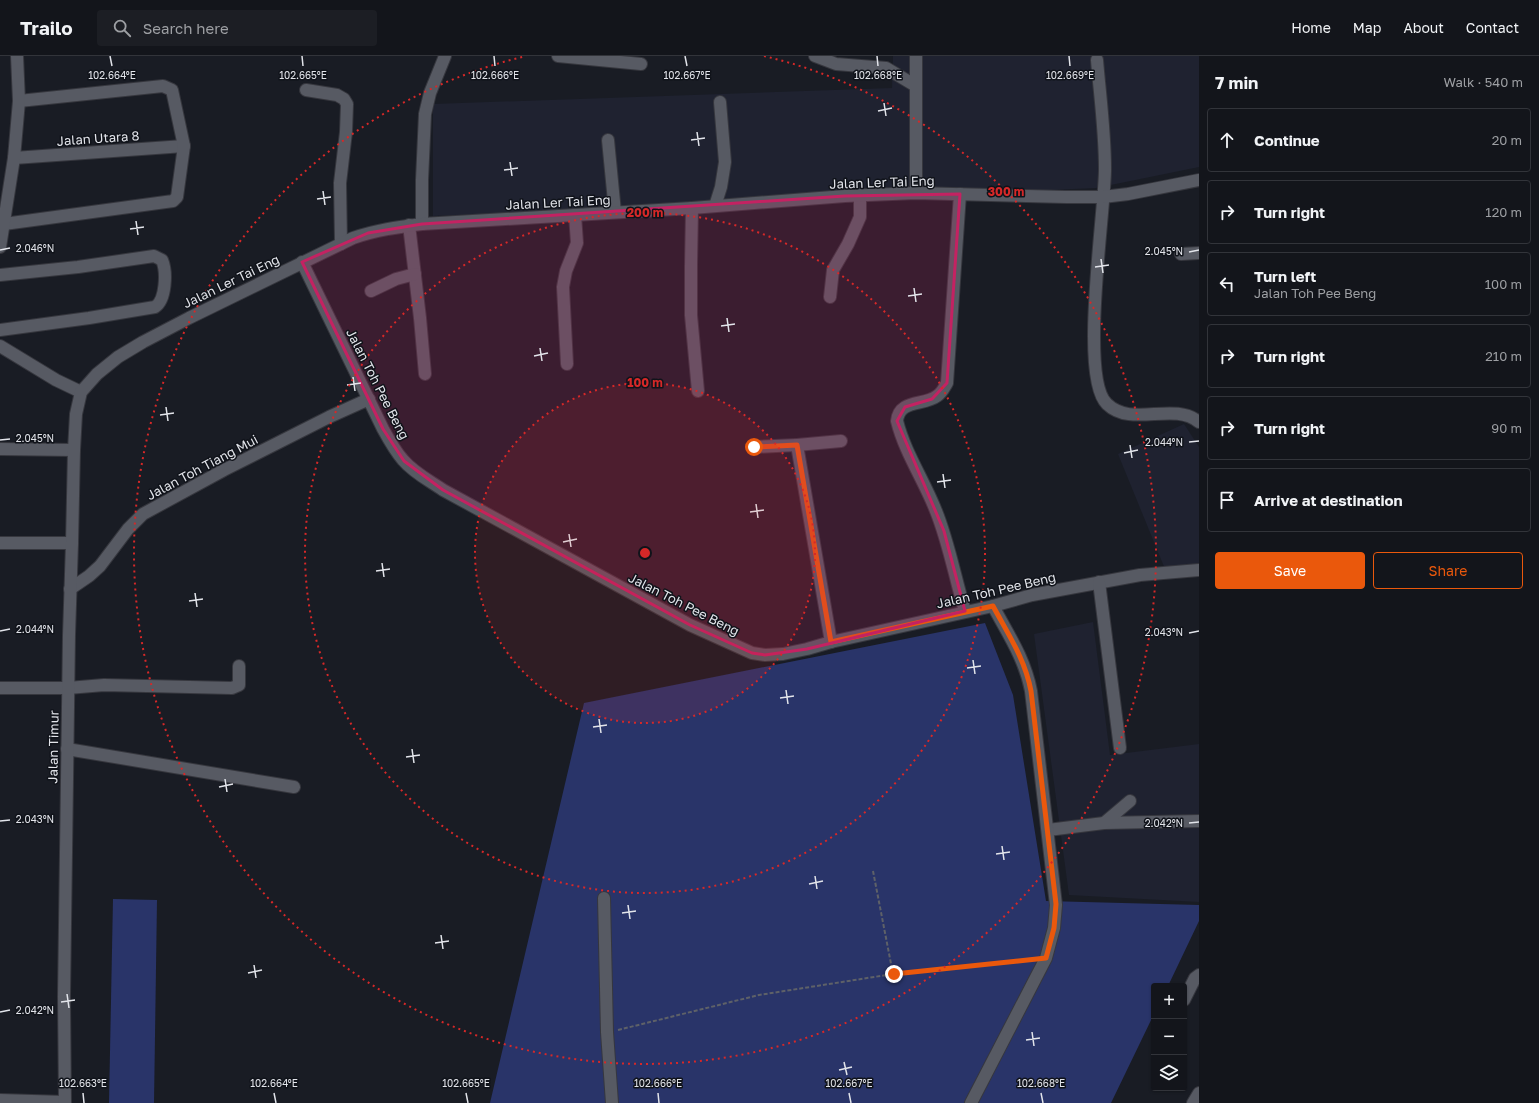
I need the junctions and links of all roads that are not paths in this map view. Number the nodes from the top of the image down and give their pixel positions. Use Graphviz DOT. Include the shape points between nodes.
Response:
graph roads {
  1 [pos="17,56"];
  2 [pos="445,56"];
  3 [pos="558,56"];
  4 [pos="815,56"];
  5 [pos="916,56"];
  6 [pos="1097,60"];
  7 [pos="640,64"];
  8 [pos="916,86"];
  9 [pos="306,90"];
  10 [pos="19,100"];
  11 [pos="720,102"];
  12 [pos="608,140"];
  13 [pos="184,146"];
  14 [pos="14,158"];
  15 [pos="1199,180"];
  16 [pos="916,193"];
  17 [pos="960,194"];
  18 [pos="860,195"];
  19 [pos="1103,197"];
  20 [pos="716,206"];
  21 [pos="692,208"];
  22 [pos="615,212"];
  23 [pos="576,215"];
  24 [pos="422,224"];
  25 [pos="409,226"];
  26 [pos="2,228"];
  27 [pos="341,244"];
  28 [pos="0,246"];
  29 [pos="1199,253"];
  30 [pos="1181,254"];
  31 [pos="302,262"];
  32 [pos="415,274"];
  33 [pos="0,275"];
  34 [pos="370,291"];
  35 [pos="830,296"];
  36 [pos="0,330"];
  37 [pos="0,346"];
  38 [pos="567,364"];
  39 [pos="425,374"];
  40 [pos="698,391"];
  41 [pos="80,392"];
  42 [pos="369,399"];
  43 [pos="1199,422"];
  44 [pos="841,441"];
  45 [pos="797,445"];
  46 [pos="754,447"];
  47 [pos="0,449"];
  48 [pos="74,450"];
  49 [pos="0,543"];
  50 [pos="72,543"];
  51 [pos="1199,570"];
  52 [pos="1099,582"];
  53 [pos="70,589"];
  54 [pos="993,606"];
  55 [pos="965,611"];
  56 [pos="831,642"];
  57 [pos="239,666"];
  58 [pos="0,688"];
  59 [pos="68,688"];
  60 [pos="1120,748"];
  61 [pos="67,750"];
  62 [pos="294,787"];
  63 [pos="1130,801"];
  64 [pos="1199,821"];
  65 [pos="1104,823"];
  66 [pos="1048,830"];
  67 [pos="604,898"];
  68 [pos="1199,975"];
  69 [pos="1187,994"];
  70 [pos="1199,1093"];
  71 [pos="0,1100"];
  72 [pos="65,1102"];
  73 [pos="612,1103"];
  74 [pos="970,1103"];
  75 [pos="1193,1103"];
  1 -- 10 [label="street"];
  2 -- 24 [label="street" via="430,93 425,114"];
  3 -- 7 [label="street"];
  4 -- 8 [label="street" via="836,64 886,68"];
  5 -- 8 [label="street"];
  6 -- 19 [label="street" via="1105,169"];
  8 -- 16 [label="street"];
  9 -- 27 [label="street" via="337,96 344,99 347,104 340,183"];
  10 -- 13 [label="street" via="163,86 172,90"];
  10 -- 14 [label="street"];
  11 -- 20 [label="street" via="725,162 722,187"];
  12 -- 22 [label="street"];
  13 -- 14 [label="street, Jalan Utara 8"];
  13 -- 26 [label="street" via="178,197 173,201"];
  14 -- 26 [label="street"];
  15 -- 19 [label="street, Jalan Ler Tai Eng"];
  16 -- 17 [label="street, Jalan Ler Tai Eng"];
  16 -- 18 [label="street, Jalan Ler Tai Eng"];
  17 -- 19 [label="street, Jalan Ler Tai Eng"];
  17 -- 55 [label="street" via="947,383 939,395 932,399 905,407 897,415 897,421 909,456 930,496 944,532"];
  18 -- 20 [label="street, Jalan Ler Tai Eng"];
  18 -- 35 [label="street" via="860,217 833,270"];
  19 -- 43 [label="street" via="1094,336 1099,389 1106,404 1121,414 1174,413 1194,418"];
  20 -- 21 [label="street, Jalan Ler Tai Eng"];
  21 -- 22 [label="street, Jalan Ler Tai Eng"];
  21 -- 40 [label="street" via="691,301"];
  22 -- 23 [label="street, Jalan Ler Tai Eng"];
  23 -- 24 [label="street, Jalan Ler Tai Eng"];
  23 -- 38 [label="street" via="577,243 563,287"];
  24 -- 25 [label="street, Jalan Ler Tai Eng"];
  25 -- 27 [label="street, Jalan Ler Tai Eng" via="368,233"];
  25 -- 32 [label="street"];
  26 -- 28 [label="street"];
  27 -- 31 [label="street, Jalan Ler Tai Eng"];
  29 -- 30 [label="street"];
  31 -- 41 [label="street, Jalan Ler Tai Eng" via="143,342 118,357"];
  31 -- 42 [label="street, Jalan Toh Pee Beng"];
  32 -- 34 [label="street"];
  32 -- 39 [label="street"];
  33 -- 36 [label="street" via="154,256 164,264 163,299 160,305"];
  37 -- 41 [label="street"];
  41 -- 48 [label="street, Jalan Timur"];
  42 -- 53 [label="street, Jalan Toh Tiang Mui" via="149,510 132,524 100,566"];
  42 -- 56 [label="street, Jalan Toh Pee Beng" via="394,448 420,475 450,494 690,625 752,653 765,655 783,654"];
  44 -- 45 [label="street"];
  45 -- 46 [label="street"];
  45 -- 56 [label="street"];
  47 -- 48 [label="street"];
  48 -- 50 [label="street, Jalan Timur"];
  49 -- 50 [label="street"];
  50 -- 53 [label="street, Jalan Timur"];
  51 -- 52 [label="street, Jalan Toh Pee Beng" via="1140,575"];
  52 -- 54 [label="street, Jalan Toh Pee Beng" via="1032,595"];
  52 -- 60 [label="street"];
  53 -- 59 [label="street, Jalan Timur"];
  54 -- 55 [label="street, Jalan Toh Pee Beng"];
  54 -- 66 [label="street" via="1028,675"];
  55 -- 56 [label="street, Jalan Toh Pee Beng"];
  57 -- 59 [label="street" via="239,686 232,688 118,685"];
  58 -- 59 [label="street"];
  59 -- 61 [label="street, Jalan Timur"];
  61 -- 62 [label="street"];
  61 -- 72 [label="street, Jalan Timur"];
  63 -- 65 [label="street"];
  64 -- 65 [label="street"];
  65 -- 66 [label="street"];
  66 -- 74 [label="street" via="1056,904 1054,928 1046,958"];
  67 -- 73 [label="street"];
  68 -- 69 [label="street"];
  70 -- 75 [label="street"];
  71 -- 72 [label="street"];
}
